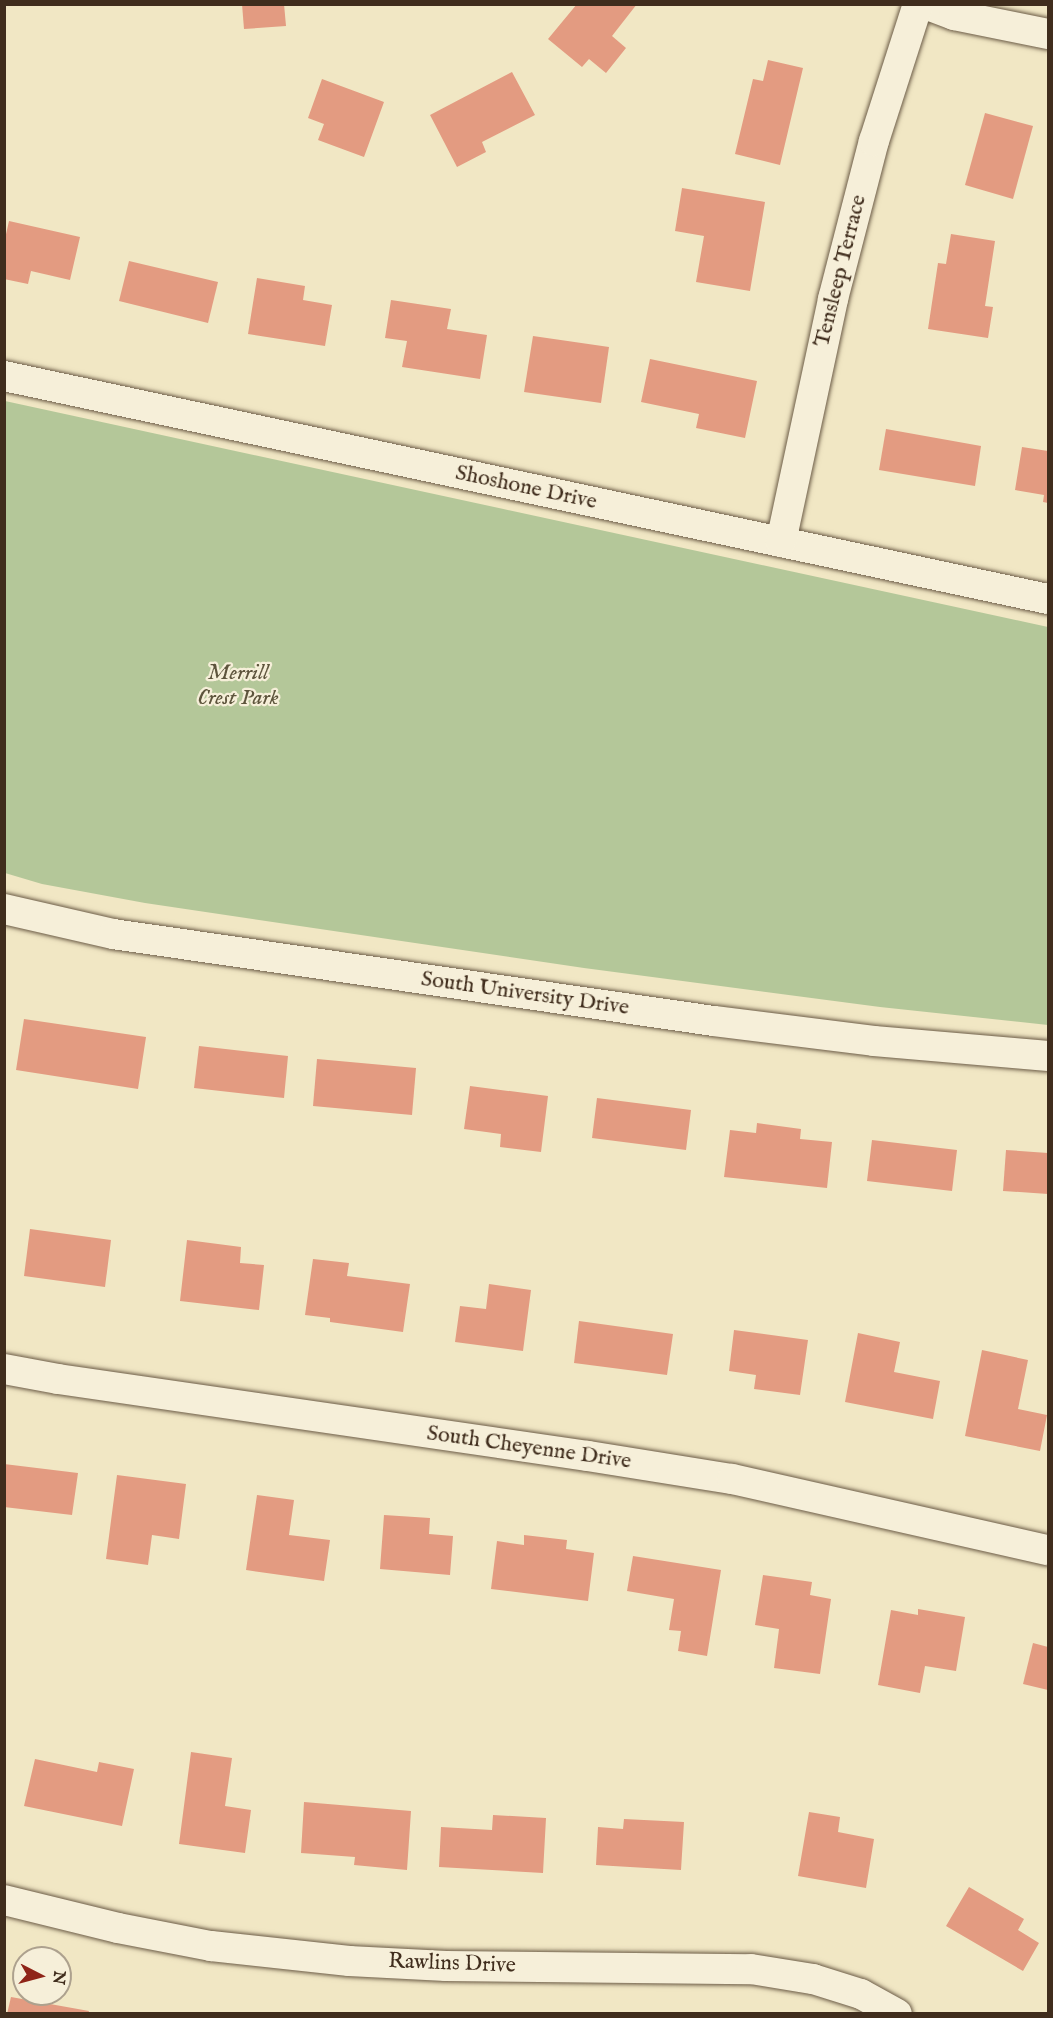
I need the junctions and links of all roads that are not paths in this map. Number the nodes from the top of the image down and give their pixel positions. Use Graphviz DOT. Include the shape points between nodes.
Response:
graph roads {
  1 [pos="918,4"];
  2 [pos="925,4"];
  3 [pos="1048,34"];
  4 [pos="4,376"];
  5 [pos="781,542"];
  6 [pos="1048,599"];
  7 [pos="4,909"];
  8 [pos="1048,1056"];
  9 [pos="4,1369"];
  10 [pos="1048,1550"];
  11 [pos="4,1900"];
  12 [pos="897,2013"];
  1 -- 5 [label="street, Tensleep Terrace" via="874,141 833,299"];
  2 -- 3 [label="street" via="954,15"];
  4 -- 5 [label="street, Shoshone Drive"];
  5 -- 6 [label="street, Shoshone Drive"];
  7 -- 8 [label="street, South University Drive" via="113,934 702,1020 874,1041"];
  9 -- 10 [label="street, South Cheyenne Drive" via="732,1479"];
  11 -- 12 [label="street, Rawlins Drive" via="118,1929 211,1946 349,1961 446,1966 751,1969 813,1979 861,1994"];
}
